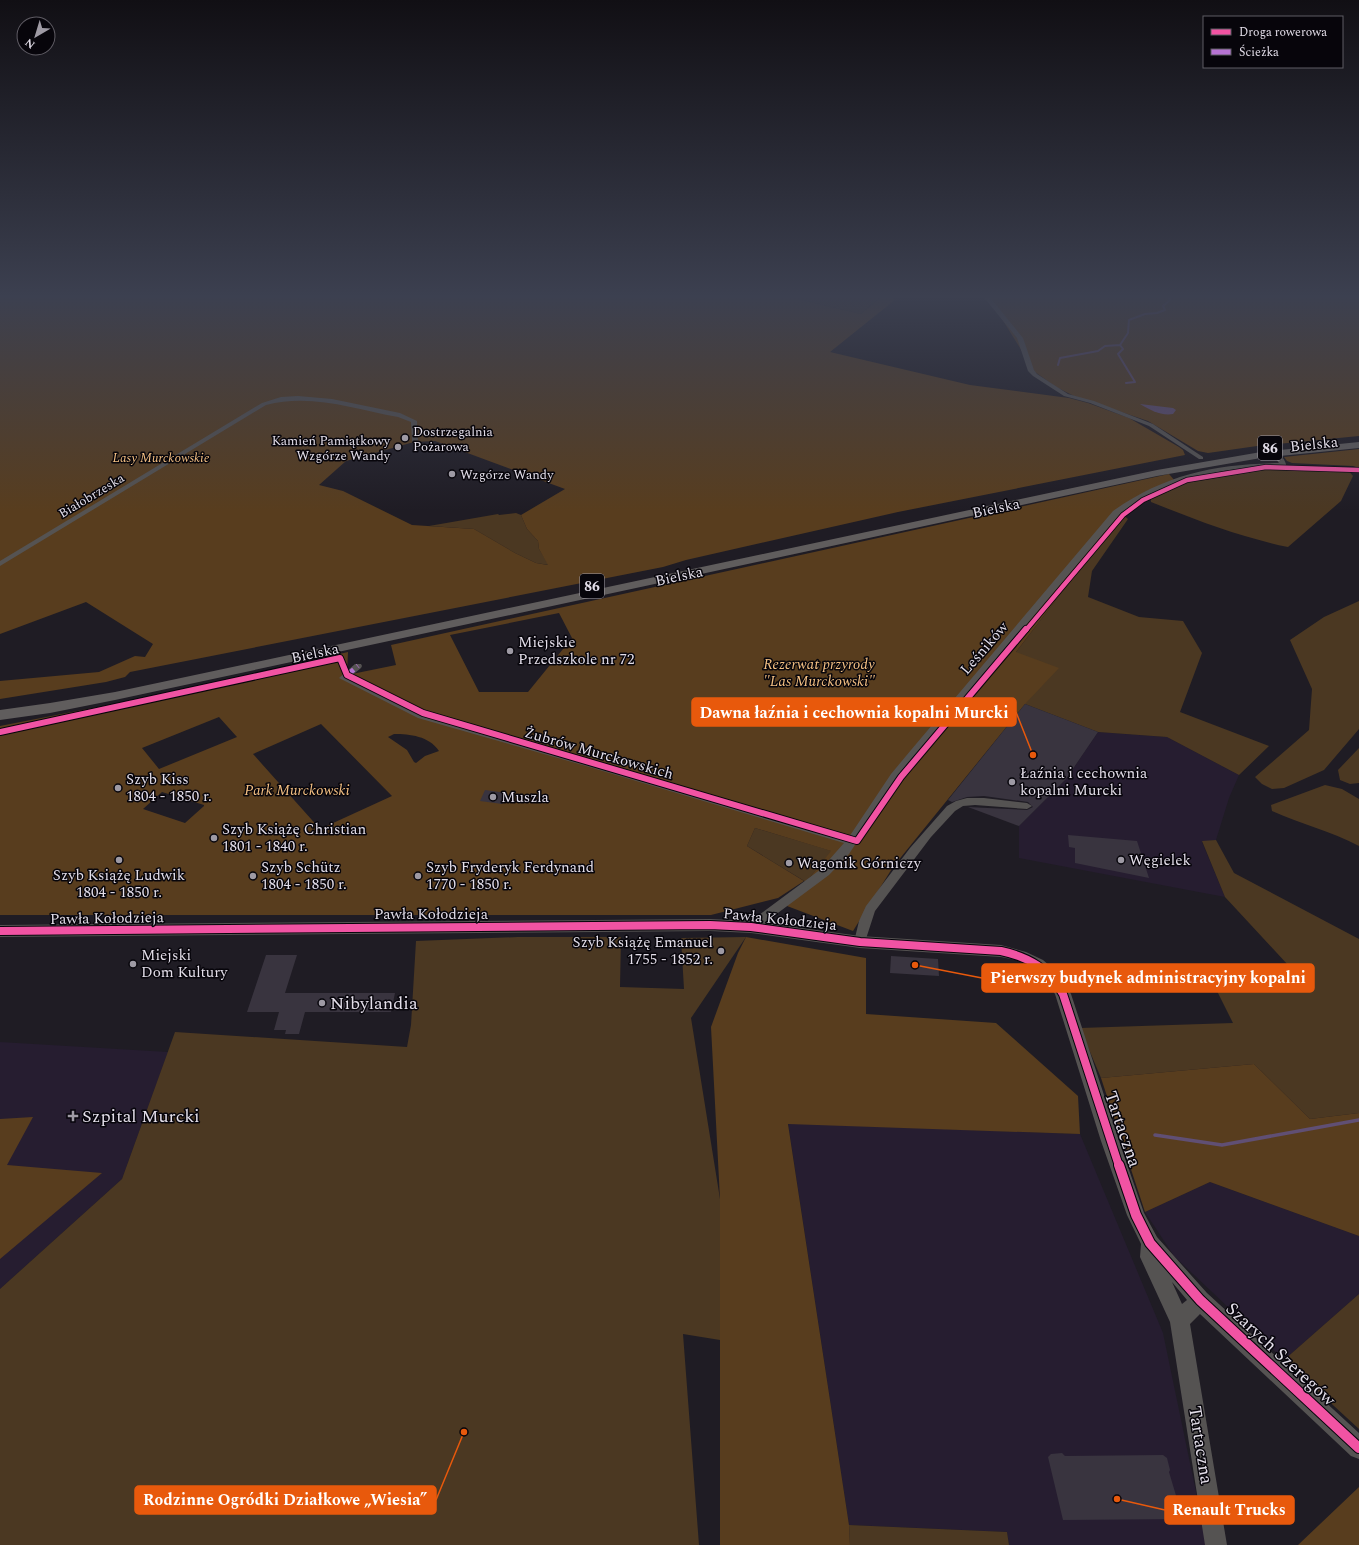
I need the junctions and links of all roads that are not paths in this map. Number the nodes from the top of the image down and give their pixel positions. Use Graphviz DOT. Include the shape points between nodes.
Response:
graph roads {
  1 [pos="1030,367"];
  2 [pos="1359,440"];
  3 [pos="1359,445"];
  4 [pos="420,447"];
  5 [pos="1275,454"];
  6 [pos="1201,458"];
  7 [pos="0,564"];
  8 [pos="358,666"];
  9 [pos="0,705"];
  10 [pos="0,715"];
  11 [pos="1027,806"];
  12 [pos="852,842"];
  13 [pos="751,927"];
  14 [pos="0,931"];
  15 [pos="860,942"];
  16 [pos="1033,961"];
  17 [pos="1150,1243"];
  18 [pos="1200,1300"];
  19 [pos="1180,1321"];
  20 [pos="1359,1448"];
  21 [pos="1216,1545"];
  1 -- 6 [label="street" via="1035,375 1066,395 1133,416"];
  2 -- 6 [label="main road, Bielska / 86" via="1260,449"];
  3 -- 5 [label="main road, Bielska / 86"];
  4 -- 7 [label="street, Białobrzeska" via="415,442 414,421 400,415 300,397 275,400 264,404"];
  5 -- 10 [label="main road, Bielska / 86" via="1150,475 122,694"];
  5 -- 12 [label="street, Leśników" via="1284,464 1234,468 1181,478 1146,492 1116,513 914,752 895,776"];
  6 -- 9 [label="main road, Bielska / 86" via="114,686"];
  8 -- 12 [label="street, Żubrów Murckowskich" via="344,678 421,716"];
  11 -- 15 [label="street" via="961,803 944,815 870,909"];
  12 -- 13 [label="street, Leśników" via="825,872"];
  13 -- 14 [label="street, Pawła Kołodzieja" via="682,925"];
  13 -- 15 [label="street, Pawła Kołodzieja"];
  15 -- 16 [label="street, Pawła Kołodzieja" via="1000,951 1018,954"];
  16 -- 17 [label="street, Tartaczna" via="1052,976 1063,994 1110,1141 1136,1215"];
  17 -- 18 [label="street, Tartaczna"];
  17 -- 19 [label="street, Tartaczna" via="1150,1257"];
  18 -- 19 [label="street"];
  18 -- 20 [label="street, Szarych Szeregów"];
  19 -- 21 [label="street, Tartaczna"];
}
